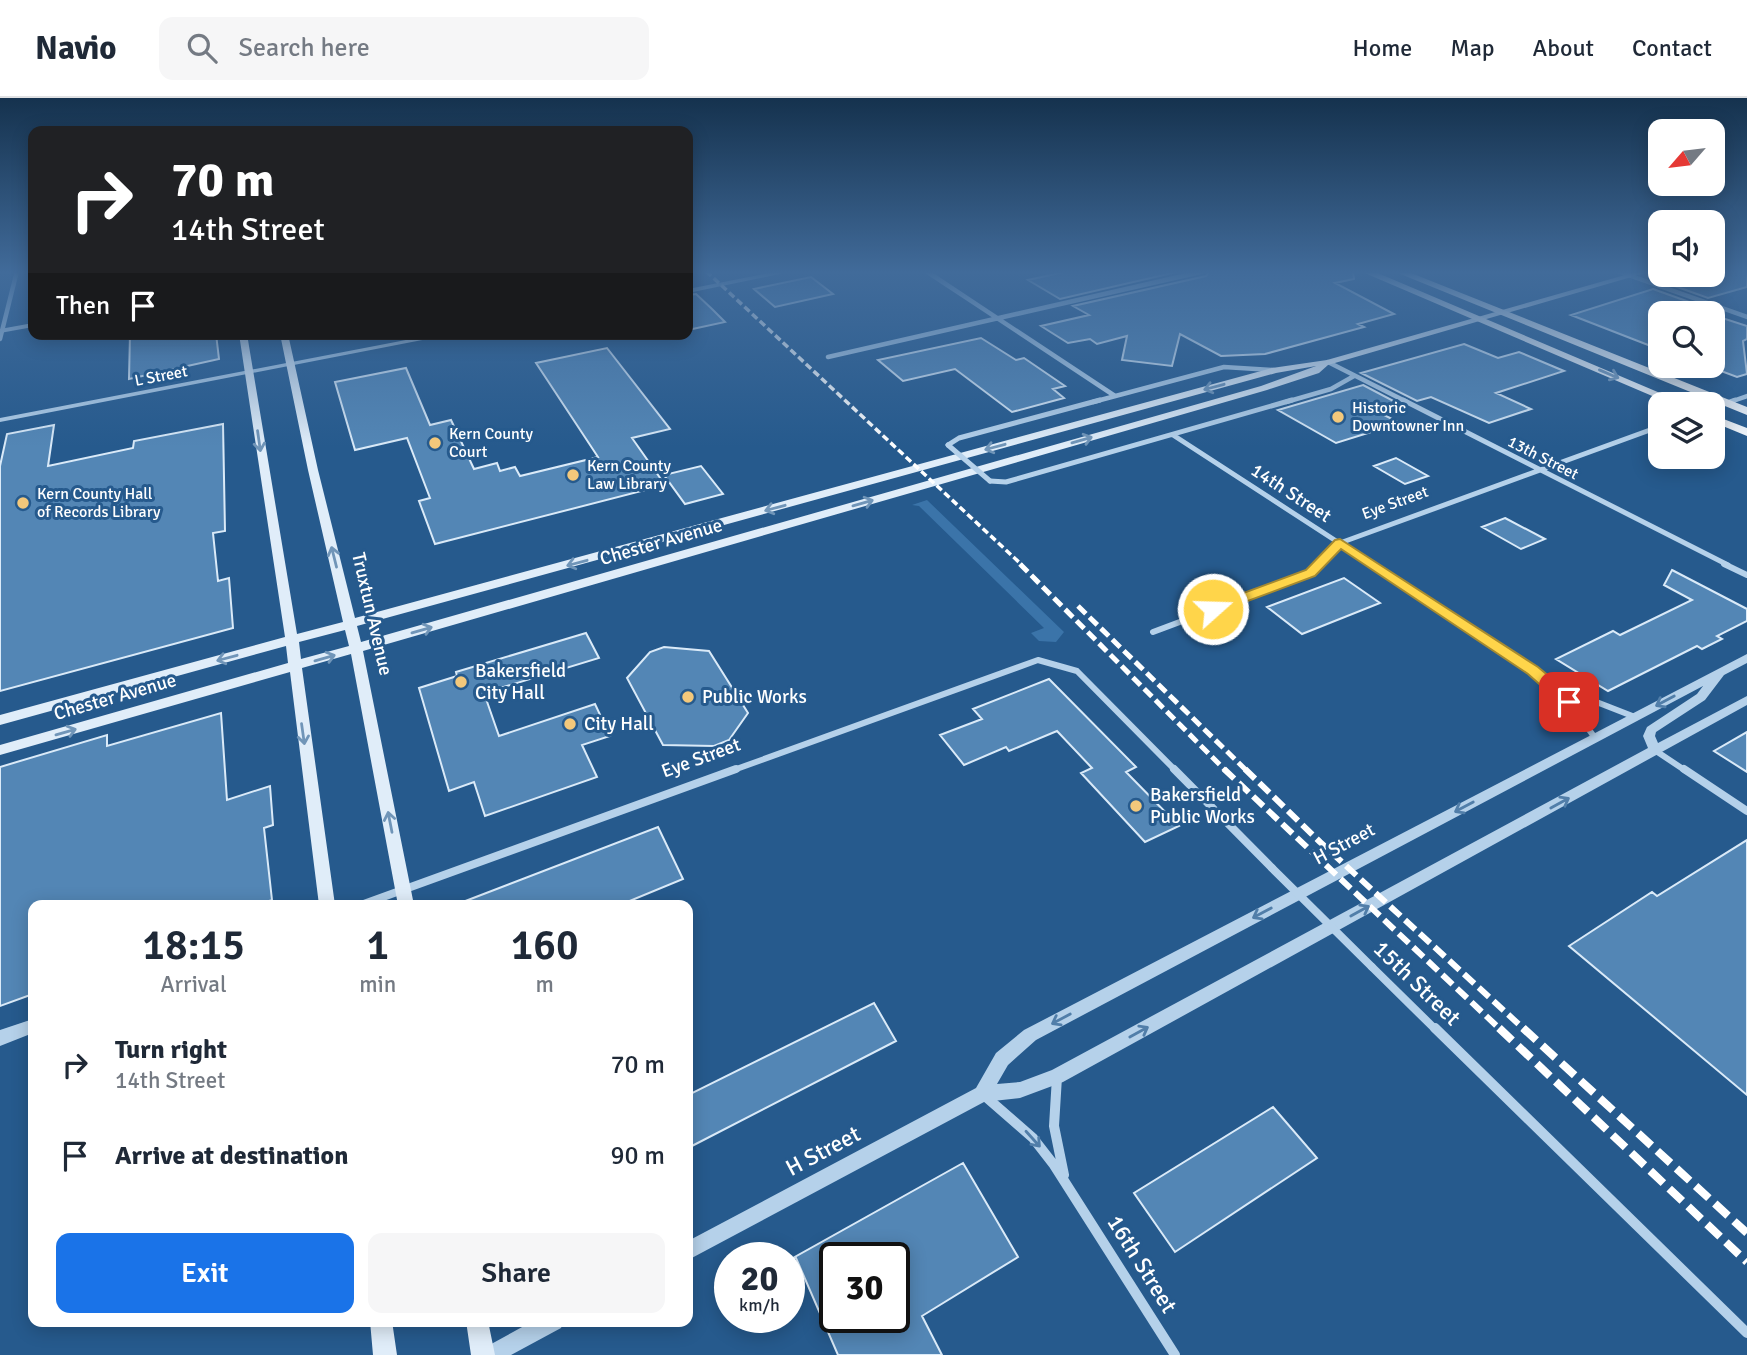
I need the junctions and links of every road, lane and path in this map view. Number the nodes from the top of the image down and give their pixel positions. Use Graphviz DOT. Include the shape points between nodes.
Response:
graph roads {
  1 [pos="947,330"];
  2 [pos="1015,330"];
  3 [pos="1442,330"];
  4 [pos="1504,330"];
  5 [pos="1543,330"];
  6 [pos="1,331"];
  7 [pos="0,340"];
  8 [pos="244,340"];
  9 [pos="286,340"];
  10 [pos="420,340"];
  11 [pos="828,357"];
  12 [pos="1328,362"];
  13 [pos="292,366"];
  14 [pos="1275,370"];
  15 [pos="249,374"];
  16 [pos="1354,376"];
  17 [pos="1652,392"];
  18 [pos="1115,396"];
  19 [pos="1747,396"];
  20 [pos="1728,403"];
  21 [pos="1725,404"];
  22 [pos="1747,411"];
  23 [pos="0,420"];
  24 [pos="1725,423"];
  25 [pos="1648,431"];
  26 [pos="1747,432"];
  27 [pos="1173,435"];
  28 [pos="1541,470"];
  29 [pos="1340,543"];
  30 [pos="1747,575"];
  31 [pos="350,623"];
  32 [pos="1153,632"];
  33 [pos="292,640"];
  34 [pos="356,649"];
  35 [pos="1747,658"];
  36 [pos="1058,666"];
  37 [pos="294,667"];
  38 [pos="1533,670"];
  39 [pos="1721,671"];
  40 [pos="1747,700"];
  41 [pos="1635,717"];
  42 [pos="0,720"];
  43 [pos="1595,738"];
  44 [pos="0,750"];
  45 [pos="1656,751"];
  46 [pos="1747,811"];
  47 [pos="404,897"];
  48 [pos="326,900"];
  49 [pos="28,1028"];
  50 [pos="0,1038"];
  51 [pos="1057,1076"];
  52 [pos="982,1094"];
  53 [pos="1073,1195"];
  54 [pos="693,1248"];
  55 [pos="382,1327"];
  56 [pos="479,1327"];
  57 [pos="543,1327"];
  58 [pos="1747,1333"];
  59 [pos="385,1355"];
  60 [pos="483,1355"];
  61 [pos="491,1355"];
  62 [pos="1175,1355"];
  1 -- 11 [label="street"];
  2 -- 18 [label="street"];
  3 -- 12 [label="main road, Chester Avenue"];
  4 -- 17 [label="main road, one-way"];
  5 -- 20 [label="main road"];
  6 -- 7 [label="street"];
  8 -- 15 [label="main road"];
  9 -- 13 [label="main road, Truxtun Avenue"];
  10 -- 13 [label="street, L Street"];
  12 -- 14 [label="main road, Chester Avenue"];
  12 -- 16 [label="street, 13th Street"];
  34 -- 12 [label="main road, Chester Avenue, one-way" via="1264,388 1316,371"];
  13 -- 15 [label="street, L Street"];
  31 -- 13 [label="main road, Truxtun Avenue, one-way"];
  14 -- 18 [label="street" via="1224,367"];
  14 -- 31 [label="main road, Chester Avenue, one-way"];
  15 -- 23 [label="street, L Street"];
  15 -- 33 [label="main road, one-way"];
  16 -- 27 [label="street" via="1331,389"];
  16 -- 28 [label="street, 13th Street"];
  18 -- 27 [label="street, bridge" via="959,438 948,446 990,481 1006,482"];
  19 -- 20 [label="street"];
  20 -- 21 [label="street"];
  20 -- 22 [label="main road"];
  24 -- 26 [label="main road"];
  25 -- 28 [label="street, Eye Street"];
  27 -- 29 [label="street, 14th Street"];
  28 -- 29 [label="street, Eye Street"];
  28 -- 30 [label="street, 13th Street"];
  29 -- 32 [label="street, Eye Street" via="1311,573"];
  29 -- 38 [label="street, 14th Street"];
  31 -- 33 [label="main road, Chester Avenue"];
  31 -- 34 [label="main road, Truxtun Avenue"];
  33 -- 37 [label="main road"];
  33 -- 42 [label="main road, Chester Avenue, one-way"];
  37 -- 34 [label="main road, Chester Avenue, one-way"];
  47 -- 34 [label="main road, Truxtun Avenue, one-way"];
  35 -- 39 [label="street, H Street"];
  36 -- 47 [label="street, Eye Street" via="1038,660 1020,665"];
  36 -- 58 [label="street, 15th Street, bridge" via="1077,671"];
  44 -- 37 [label="main road, Chester Avenue, one-way"];
  37 -- 48 [label="main road, one-way"];
  38 -- 41 [label="street, 14th Street" via="1581,696"];
  38 -- 43 [label="street, 14th Street" via="1569,702"];
  39 -- 41 [label="street, H Street, one-way"];
  39 -- 45 [label="street" via="1701,696 1651,730"];
  40 -- 45 [label="street, H Street"];
  41 -- 43 [label="street, H Street"];
  43 -- 52 [label="street, H Street, one-way" via="1030,1035 1002,1059"];
  45 -- 46 [label="street"];
  51 -- 45 [label="street, H Street, one-way"];
  49 -- 50 [label="street"];
  51 -- 52 [label="street, H Street" via="1020,1090"];
  51 -- 53 [label="street, 16th Street" via="1053,1130"];
  52 -- 53 [label="street, 16th Street, one-way" via="1033,1138"];
  52 -- 54 [label="street, H Street"];
  53 -- 62 [label="street, 16th Street"];
  55 -- 59 [label="main road"];
  56 -- 60 [label="main road"];
  57 -- 61 [label="street"];
}
